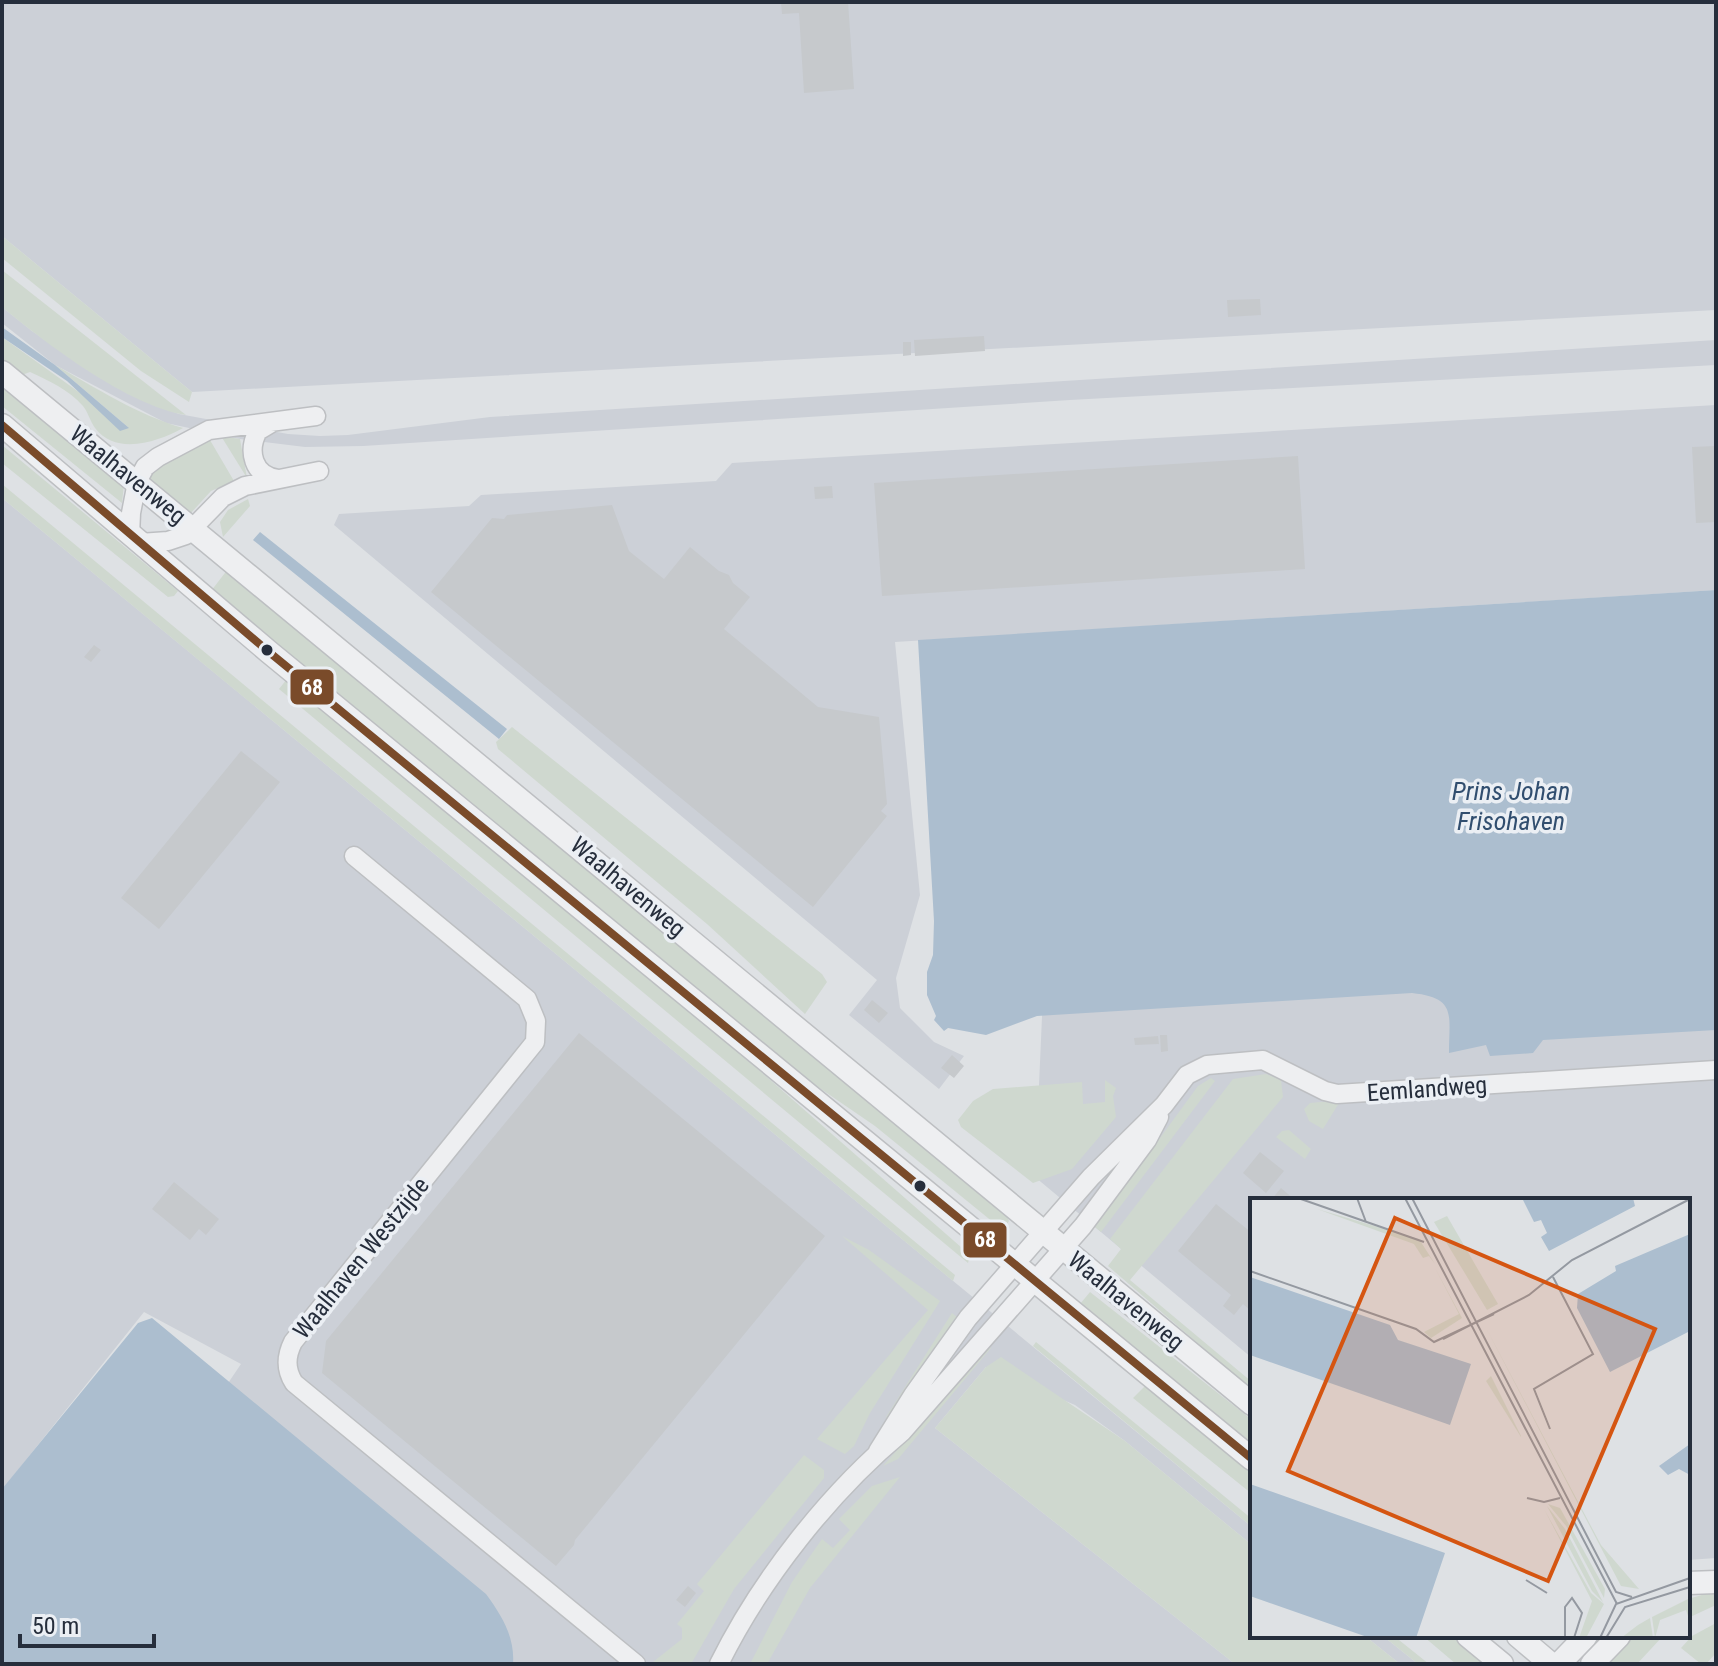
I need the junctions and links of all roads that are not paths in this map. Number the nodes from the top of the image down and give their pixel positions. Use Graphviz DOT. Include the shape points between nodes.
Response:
graph roads {
  1 [pos="2,372"];
  2 [pos="316,416"];
  3 [pos="288,420"];
  4 [pos="2,425"];
  5 [pos="104,455"];
  6 [pos="158,457"];
  7 [pos="319,471"];
  8 [pos="278,479"];
  9 [pos="137,482"];
  10 [pos="194,529"];
  11 [pos="135,539"];
  12 [pos="354,856"];
  13 [pos="1716,1070"];
  14 [pos="1164,1105"];
  15 [pos="1042,1233"];
  16 [pos="1062,1249"];
  17 [pos="1015,1264"];
  18 [pos="1034,1281"];
  19 [pos="1250,1402"];
  20 [pos="878,1451"];
  21 [pos="1250,1457"];
  22 [pos="1470,1638"];
  23 [pos="1520,1638"];
  24 [pos="1584,1638"];
  25 [pos="1617,1638"];
  26 [pos="636,1664"];
  27 [pos="719,1664"];
  28 [pos="1502,1664"];
  29 [pos="1551,1664"];
  30 [pos="1559,1664"];
  31 [pos="1592,1664"];
  1 -- 5 [label="street, Waalhavenweg"];
  2 -- 3 [label="street"];
  3 -- 6 [label="street" via="209,430"];
  3 -- 8 [label="street" via="262,427 251,444 257,467"];
  4 -- 11 [label="street, Waalhavenweg"];
  5 -- 6 [label="street"];
  5 -- 9 [label="street, Waalhavenweg"];
  6 -- 9 [label="street"];
  7 -- 8 [label="street"];
  8 -- 10 [label="street" via="223,497"];
  9 -- 10 [label="street, Waalhavenweg"];
  9 -- 11 [label="street" via="131,513"];
  10 -- 11 [label="street" via="168,541"];
  10 -- 15 [label="street, Waalhavenweg"];
  11 -- 17 [label="street, Waalhavenweg"];
  12 -- 26 [label="street, Waalhaven Westzijde" via="527,999 536,1021 535,1042 293,1342 289,1375"];
  13 -- 14 [label="street, Eemlandweg" via="1337,1094 1268,1061 1253,1060 1192,1071"];
  14 -- 15 [label="street, Eemlandweg"];
  14 -- 16 [label="street, Eemlandweg" via="1147,1140"];
  15 -- 16 [label="street, Waalhavenweg"];
  15 -- 17 [label="street, Eemlandweg"];
  16 -- 18 [label="street, Eemlandweg"];
  16 -- 19 [label="street, Waalhavenweg"];
  17 -- 18 [label="street, Waalhavenweg"];
  17 -- 20 [label="street, Eemlandweg" via="968,1318"];
  18 -- 20 [label="street, Eemlandweg" via="902,1432"];
  18 -- 21 [label="street, Waalhavenweg"];
  20 -- 27 [label="street" via="799,1538"];
  22 -- 28 [label="street"];
  23 -- 29 [label="street"];
  24 -- 30 [label="street"];
  25 -- 31 [label="street"];
}
